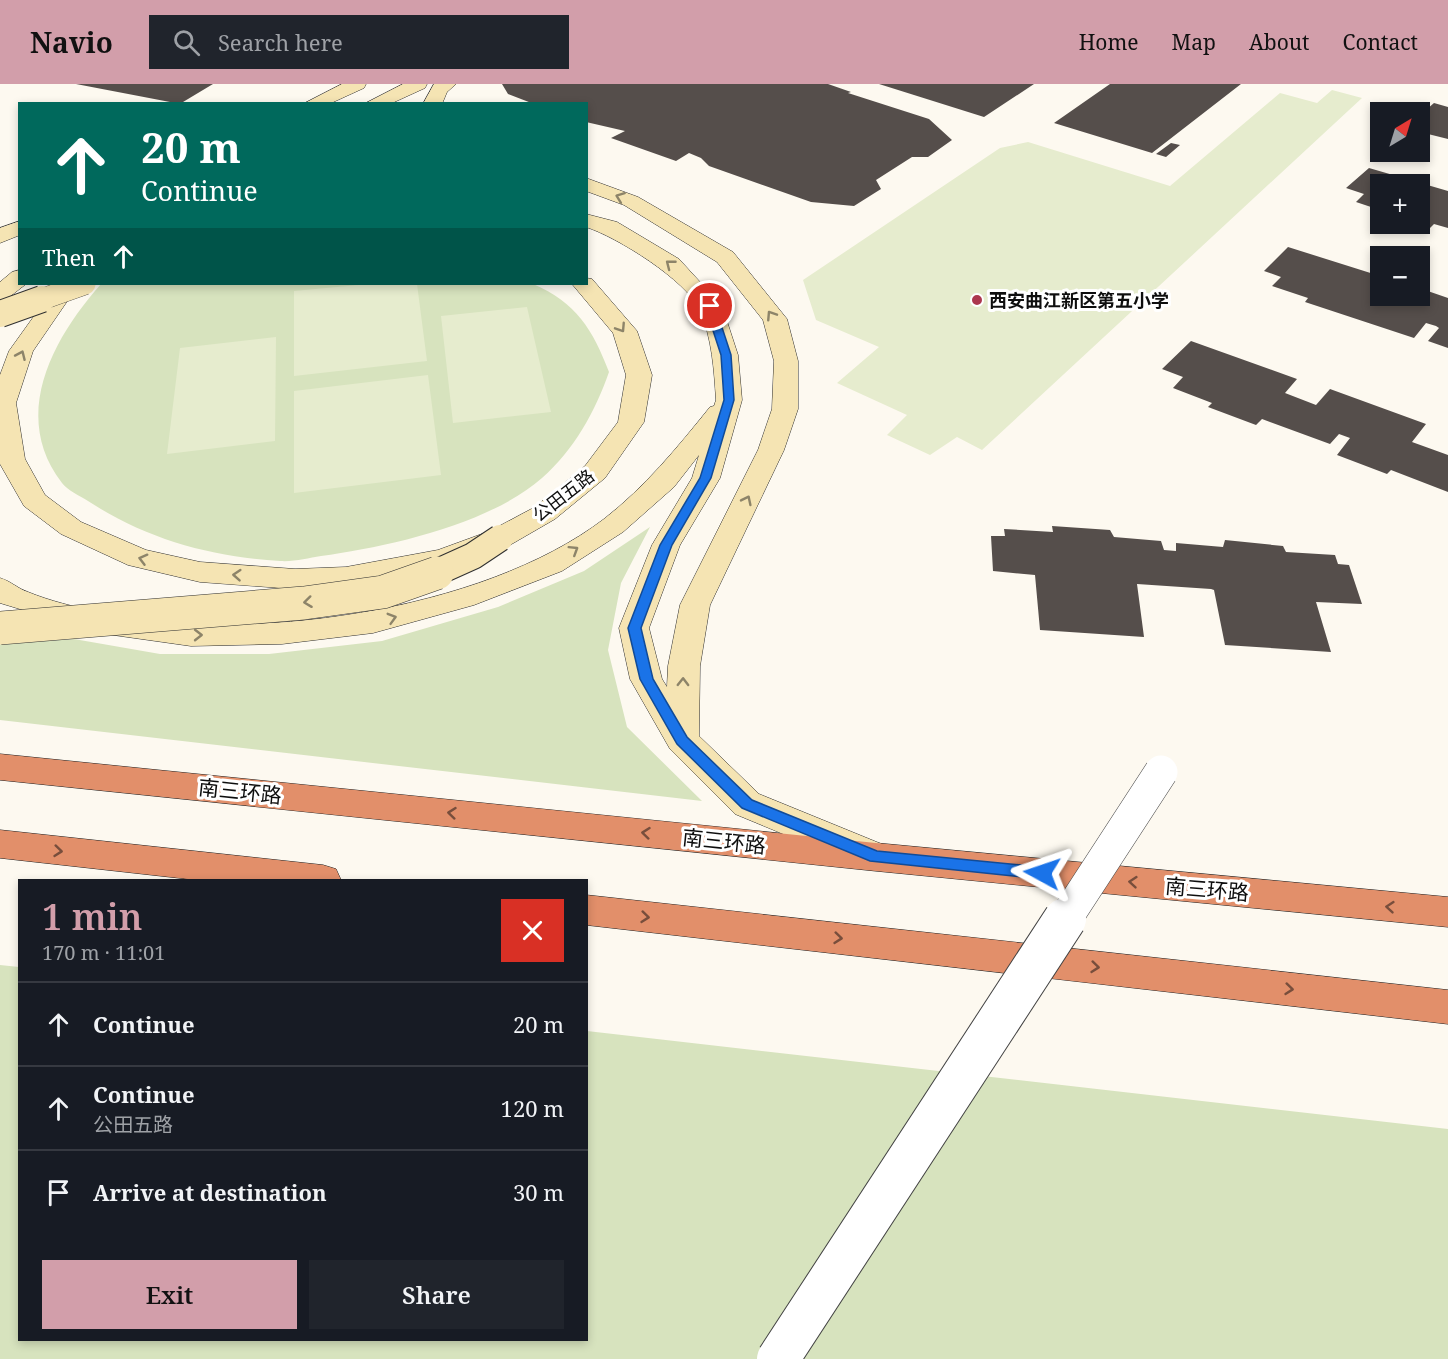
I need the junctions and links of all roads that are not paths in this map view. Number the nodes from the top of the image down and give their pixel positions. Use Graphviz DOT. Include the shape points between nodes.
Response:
graph roads {
  1 [pos="357,84"];
  2 [pos="418,84"];
  3 [pos="447,84"];
  4 [pos="316,102"];
  5 [pos="378,102"];
  6 [pos="433,102"];
  7 [pos="588,185"];
  8 [pos="588,221"];
  9 [pos="18,228"];
  10 [pos="0,236"];
  11 [pos="18,267"];
  12 [pos="0,273"];
  13 [pos="18,279"];
  14 [pos="67,285"];
  15 [pos="82,285"];
  16 [pos="585,285"];
  17 [pos="0,293"];
  18 [pos="0,314"];
  19 [pos="729,400"];
  20 [pos="500,537"];
  21 [pos="0,588"];
  22 [pos="0,628"];
  23 [pos="682,740"];
  24 [pos="0,767"];
  25 [pos="1161,772"];
  26 [pos="0,844"];
  27 [pos="876,857"];
  28 [pos="314,879"];
  29 [pos="588,910"];
  30 [pos="1448,912"];
  31 [pos="1448,1007"];
  32 [pos="778,1359"];
  1 -- 4 [label="main road"];
  2 -- 5 [label="main road"];
  3 -- 6 [label="main road" via="439,89"];
  23 -- 7 [label="main road, one-way" via="684,666 696,605 771,450 785,409 786,362 776,319 725,257 631,201"];
  19 -- 8 [label="main road, one-way" via="726,355 710,306 671,264 609,227"];
  9 -- 10 [label="main road"];
  11 -- 12 [label="main road"];
  13 -- 17 [label="main road"];
  20 -- 14 [label="main road, one-way, bridge" via="443,559 346,577 296,579 200,572 138,558 71,528 34,500 11,459 3,404 21,351"];
  15 -- 18 [label="main road, bridge"];
  16 -- 20 [label="main road, 公田五路, one-way" via="625,331 639,375 631,422 596,472 545,513"];
  21 -- 19 [label="main road, one-way" via="15,599 99,623 191,635 282,633 373,623 463,598 552,564 613,526 664,481"];
  19 -- 23 [label="main road" via="706,478 666,545 634,628 646,679"];
  20 -- 22 [label="main road, one-way, bridge" via="440,572 383,592 304,603"];
  23 -- 27 [label="main road" via="747,804"];
  27 -- 24 [label="highway, 南三环路, one-way"];
  25 -- 32 [label="street, bridge"];
  26 -- 28 [label="highway, one-way"];
  30 -- 27 [label="highway, 南三环路, one-way"];
  29 -- 31 [label="highway, one-way"];
}
